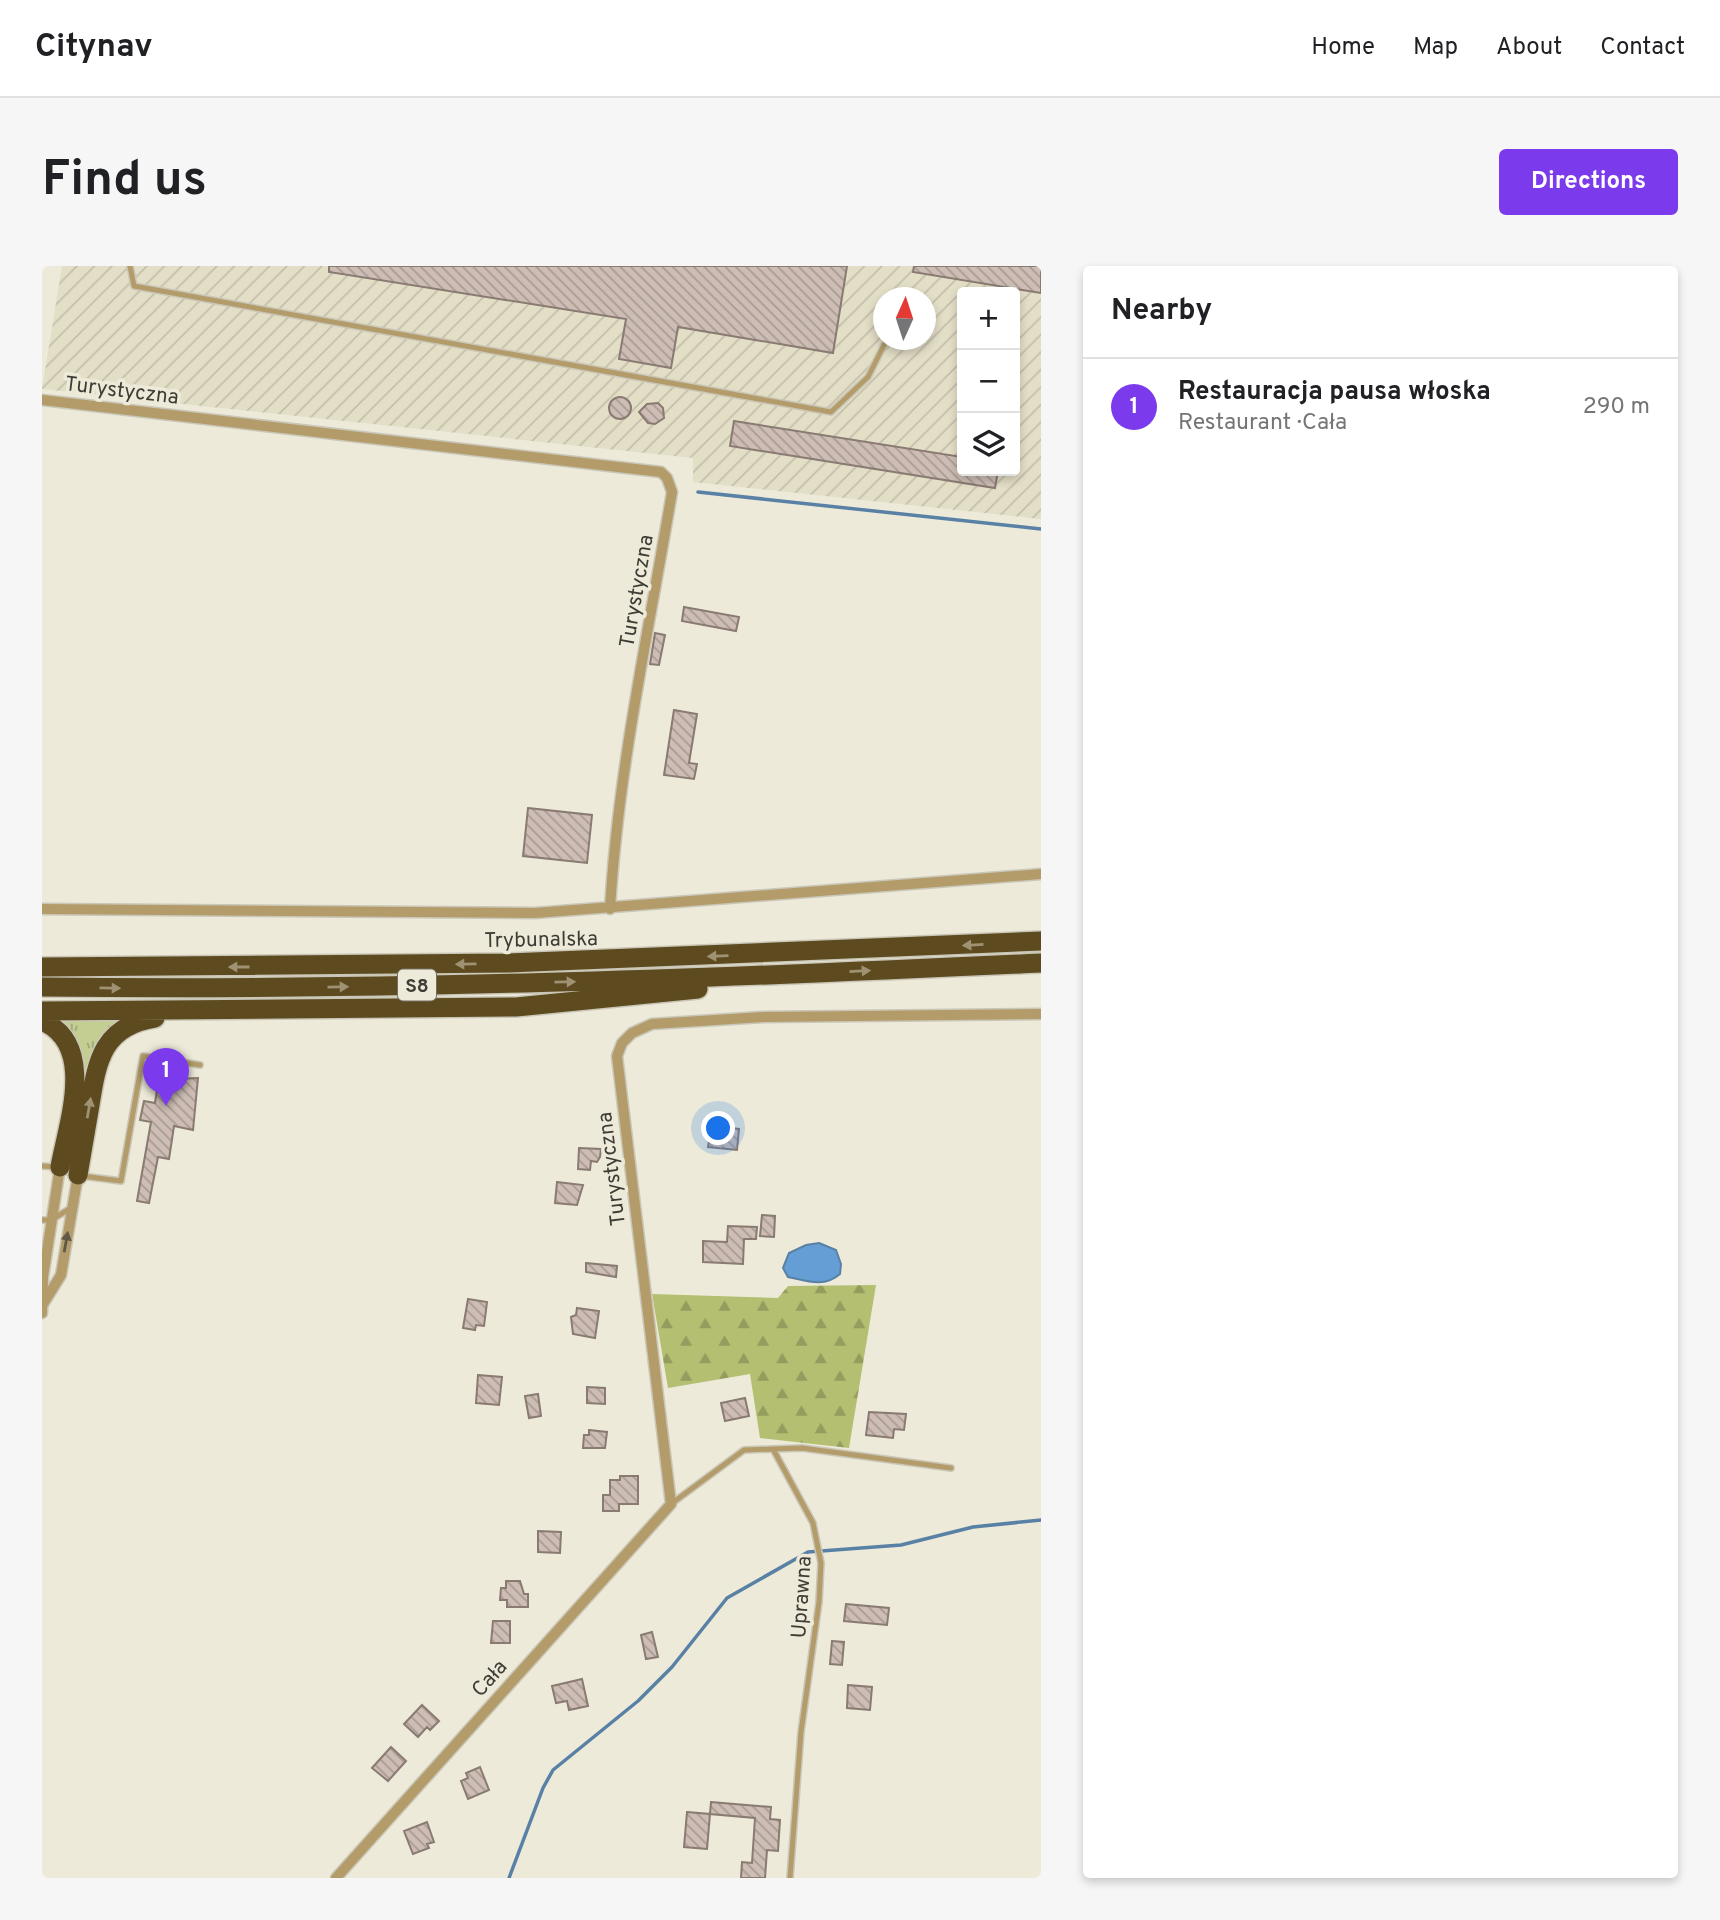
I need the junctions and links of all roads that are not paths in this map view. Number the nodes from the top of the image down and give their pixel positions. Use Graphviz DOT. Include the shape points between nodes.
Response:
graph roads {
  1 [pos="130,266"];
  2 [pos="882,350"];
  3 [pos="42,400"];
  4 [pos="1041,874"];
  5 [pos="42,909"];
  6 [pos="610,909"];
  7 [pos="1041,941"];
  8 [pos="1041,962"];
  9 [pos="42,967"];
  10 [pos="792,975"];
  11 [pos="42,987"];
  12 [pos="42,1011"];
  13 [pos="180,1011"];
  14 [pos="1041,1014"];
  15 [pos="42,1021"];
  16 [pos="200,1065"];
  17 [pos="60,1170"];
  18 [pos="72,1207"];
  19 [pos="46,1220"];
  20 [pos="42,1307"];
  21 [pos="773,1449"];
  22 [pos="951,1468"];
  23 [pos="671,1504"];
  24 [pos="336,1878"];
  25 [pos="790,1878"];
  1 -- 2 [label="lane" via="134,286 831,412 868,377"];
  3 -- 6 [label="street, Turystyczna" via="661,472 673,492 637,704"];
  4 -- 6 [label="street"];
  5 -- 6 [label="street" via="430,913"];
  7 -- 9 [label="highway, Trybunalska / S8, one-way" via="521,962"];
  10 -- 8 [label="highway, Trybunalska / S8, one-way"];
  11 -- 10 [label="highway, Trybunalska / S8, one-way" via="466,985"];
  10 -- 13 [label="highway" via="549,1005"];
  12 -- 13 [label="highway"];
  17 -- 13 [label="highway, one-way" via="104,1048 132,1023"];
  14 -- 23 [label="street, Turystyczna" via="763,1017 652,1024 622,1043 617,1056"];
  15 -- 17 [label="highway" via="64,1035 74,1059"];
  16 -- 17 [label="lane" via="143,1056 121,1181"];
  17 -- 18 [label="street"];
  17 -- 19 [label="street"];
  18 -- 19 [label="lane"];
  20 -- 18 [label="street, one-way" via="61,1275"];
  19 -- 20 [label="street"];
  21 -- 22 [label="lane" via="802,1448"];
  21 -- 23 [label="lane" via="744,1450"];
  21 -- 25 [label="lane, Uprawna" via="813,1523 821,1560"];
  23 -- 24 [label="street, Cała"];
}
